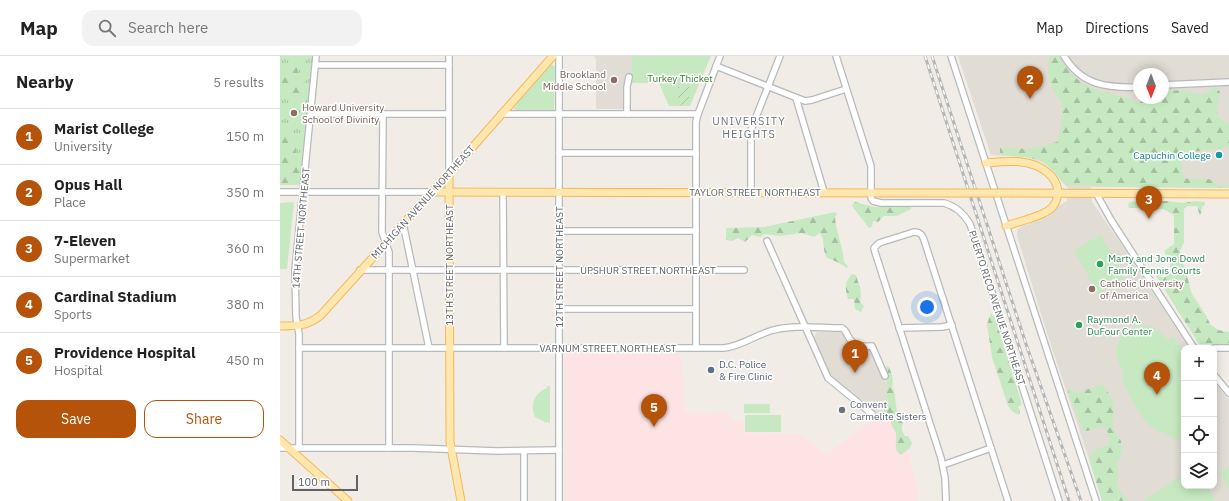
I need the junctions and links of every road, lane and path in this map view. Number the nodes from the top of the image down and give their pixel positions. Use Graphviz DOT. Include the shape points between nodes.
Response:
graph roads {
  1 [pos="316,56"];
  2 [pos="449,56"];
  3 [pos="553,56"];
  4 [pos="559,56"];
  5 [pos="720,56"];
  6 [pos="780,56"];
  7 [pos="836,56"];
  8 [pos="951,56"];
  9 [pos="1064,56"];
  10 [pos="316,65"];
  11 [pos="449,65"];
  12 [pos="716,66"];
  13 [pos="629,77"];
  14 [pos="1229,82"];
  15 [pos="1169,85"];
  16 [pos="768,87"];
  17 [pos="1133,87"];
  18 [pos="846,89"];
  19 [pos="796,98"];
  20 [pos="311,114"];
  21 [pos="382,114"];
  22 [pos="448,114"];
  23 [pos="501,114"];
  24 [pos="559,114"];
  25 [pos="627,114"];
  26 [pos="698,114"];
  27 [pos="559,153"];
  28 [pos="696,153"];
  29 [pos="986,163"];
  30 [pos="449,174"];
  31 [pos="280,192"];
  32 [pos="303,192"];
  33 [pos="382,192"];
  34 [pos="431,192"];
  35 [pos="449,192"];
  36 [pos="503,192"];
  37 [pos="559,192"];
  38 [pos="696,192"];
  39 [pos="751,192"];
  40 [pos="824,192"];
  41 [pos="871,192"];
  42 [pos="1058,193"];
  43 [pos="1096,193"];
  44 [pos="1229,194"];
  45 [pos="403,223"];
  46 [pos="1006,226"];
  47 [pos="559,231"];
  48 [pos="696,231"];
  49 [pos="767,241"];
  50 [pos="386,242"];
  51 [pos="360,270"];
  52 [pos="389,270"];
  53 [pos="413,270"];
  54 [pos="449,270"];
  55 [pos="504,270"];
  56 [pos="559,270"];
  57 [pos="696,270"];
  58 [pos="744,270"];
  59 [pos="559,309"];
  60 [pos="695,309"];
  61 [pos="952,325"];
  62 [pos="280,326"];
  63 [pos="298,326"];
  64 [pos="806,328"];
  65 [pos="899,328"];
  66 [pos="1192,345"];
  67 [pos="299,348"];
  68 [pos="389,348"];
  69 [pos="429,348"];
  70 [pos="449,348"];
  71 [pos="504,348"];
  72 [pos="559,348"];
  73 [pos="696,348"];
  74 [pos="1217,348"];
  75 [pos="1229,348"];
  76 [pos="885,376"];
  77 [pos="1217,379"];
  78 [pos="1229,393"];
  79 [pos="872,414"];
  80 [pos="280,440"];
  81 [pos="280,448"];
  82 [pos="289,448"];
  83 [pos="299,448"];
  84 [pos="389,448"];
  85 [pos="991,448"];
  86 [pos="451,449"];
  87 [pos="559,450"];
  88 [pos="524,451"];
  89 [pos="943,464"];
  90 [pos="348,501"];
  91 [pos="461,501"];
  92 [pos="524,501"];
  93 [pos="559,501"];
  94 [pos="946,501"];
  95 [pos="1008,501"];
  96 [pos="1059,501"];
  97 [pos="1096,501"];
  1 -- 10 [label="street, 14TH STREET NORTHEAST"];
  2 -- 11 [label="street, 13TH STREET NORTHEAST"];
  3 -- 23 [label="main road, MICHIGAN AVENUE NORTHEAST"];
  4 -- 24 [label="street, 12TH STREET NORTHEAST"];
  5 -- 12 [label="street"];
  6 -- 16 [label="street"];
  7 -- 18 [label="street"];
  8 -- 29 [label="street"];
  9 -- 17 [label="street" via="1078,72 1095,83 1118,88"];
  10 -- 11 [label="street"];
  10 -- 20 [label="street, 14TH STREET NORTHEAST"];
  11 -- 22 [label="street, 13TH STREET NORTHEAST"];
  12 -- 16 [label="street"];
  12 -- 26 [label="street"];
  13 -- 25 [label="street"];
  14 -- 15 [label="street"];
  16 -- 19 [label="street"];
  16 -- 39 [label="street" via="751,130"];
  18 -- 19 [label="street" via="805,101"];
  18 -- 41 [label="street" via="871,166"];
  19 -- 40 [label="street"];
  20 -- 21 [label="street"];
  20 -- 32 [label="street, 14TH STREET NORTHEAST"];
  21 -- 22 [label="street"];
  21 -- 33 [label="street"];
  22 -- 30 [label="street, 13TH STREET NORTHEAST"];
  23 -- 24 [label="street"];
  23 -- 30 [label="main road, MICHIGAN AVENUE NORTHEAST"];
  24 -- 25 [label="street"];
  24 -- 27 [label="street, 12TH STREET NORTHEAST"];
  25 -- 26 [label="street"];
  26 -- 28 [label="street"];
  27 -- 28 [label="street"];
  27 -- 37 [label="street, 12TH STREET NORTHEAST"];
  28 -- 38 [label="street"];
  29 -- 42 [label="main road" via="1020,162 1035,165 1054,180"];
  29 -- 46 [label="street"];
  30 -- 34 [label="main road, MICHIGAN AVENUE NORTHEAST"];
  30 -- 35 [label="main road, 13TH STREET NORTHEAST"];
  31 -- 32 [label="street, TAYLOR STREET NORTHEAST"];
  32 -- 33 [label="street, TAYLOR STREET NORTHEAST"];
  32 -- 63 [label="street, 14TH STREET NORTHEAST" via="295,276"];
  33 -- 34 [label="street, TAYLOR STREET NORTHEAST"];
  33 -- 50 [label="street" via="382,232"];
  34 -- 35 [label="main road, TAYLOR STREET NORTHEAST"];
  34 -- 45 [label="main road, MICHIGAN AVENUE NORTHEAST"];
  35 -- 36 [label="main road, TAYLOR STREET NORTHEAST"];
  35 -- 54 [label="main road, 13TH STREET NORTHEAST"];
  36 -- 37 [label="main road, TAYLOR STREET NORTHEAST"];
  36 -- 55 [label="street"];
  37 -- 38 [label="main road, TAYLOR STREET NORTHEAST"];
  37 -- 47 [label="street, 12TH STREET NORTHEAST"];
  38 -- 39 [label="main road, TAYLOR STREET NORTHEAST"];
  38 -- 48 [label="street"];
  39 -- 40 [label="main road, TAYLOR STREET NORTHEAST"];
  40 -- 41 [label="main road, TAYLOR STREET NORTHEAST"];
  41 -- 42 [label="main road, TAYLOR STREET NORTHEAST, bridge"];
  41 -- 96 [label="street, PUERTO RICO AVENUE NORTHEAST" via="871,198 876,203 948,204 961,212 970,224"];
  42 -- 43 [label="main road, TAYLOR STREET NORTHEAST"];
  42 -- 46 [label="main road" via="1054,205 1048,212"];
  43 -- 44 [label="main road, TAYLOR STREET NORTHEAST"];
  43 -- 66 [label="street"];
  45 -- 50 [label="main road, MICHIGAN AVENUE NORTHEAST"];
  45 -- 53 [label="street"];
  46 -- 97 [label="street"];
  47 -- 48 [label="street"];
  47 -- 56 [label="street, 12TH STREET NORTHEAST"];
  48 -- 57 [label="street"];
  49 -- 64 [label="street"];
  50 -- 51 [label="main road, MICHIGAN AVENUE NORTHEAST"];
  50 -- 52 [label="street"];
  51 -- 52 [label="street, UPSHUR STREET NORTHEAST"];
  51 -- 63 [label="main road, MICHIGAN AVENUE NORTHEAST" via="318,317"];
  52 -- 53 [label="street, UPSHUR STREET NORTHEAST"];
  52 -- 68 [label="street"];
  53 -- 54 [label="street, UPSHUR STREET NORTHEAST"];
  53 -- 69 [label="street"];
  54 -- 55 [label="street, UPSHUR STREET NORTHEAST"];
  54 -- 70 [label="main road, 13TH STREET NORTHEAST"];
  55 -- 56 [label="street, UPSHUR STREET NORTHEAST"];
  55 -- 71 [label="street"];
  56 -- 57 [label="street, UPSHUR STREET NORTHEAST"];
  56 -- 59 [label="street, 12TH STREET NORTHEAST"];
  57 -- 58 [label="street, UPSHUR STREET NORTHEAST"];
  57 -- 60 [label="street"];
  59 -- 60 [label="street"];
  59 -- 72 [label="street, 12TH STREET NORTHEAST"];
  60 -- 73 [label="street"];
  61 -- 65 [label="street"];
  61 -- 65 [label="street" via="922,235 914,232 879,243 874,248"];
  61 -- 85 [label="street"];
  62 -- 63 [label="main road, MICHIGAN AVENUE NORTHEAST"];
  63 -- 67 [label="street, 14TH STREET NORTHEAST"];
  64 -- 73 [label="street, VARNUM STREET NORTHEAST" via="772,331 728,348"];
  64 -- 76 [label="street, VARNUM STREET NORTHEAST" via="844,328 855,344 862,347 872,346"];
  64 -- 79 [label="street" via="828,378"];
  65 -- 89 [label="street"];
  67 -- 68 [label="street, VARNUM STREET NORTHEAST"];
  67 -- 83 [label="street, 14TH STREET NORTHEAST"];
  68 -- 69 [label="street, VARNUM STREET NORTHEAST"];
  68 -- 84 [label="street"];
  69 -- 70 [label="street, VARNUM STREET NORTHEAST"];
  70 -- 71 [label="street, VARNUM STREET NORTHEAST"];
  70 -- 86 [label="main road, 13TH STREET NORTHEAST"];
  71 -- 72 [label="street, VARNUM STREET NORTHEAST"];
  72 -- 73 [label="street, VARNUM STREET NORTHEAST"];
  72 -- 87 [label="street, 12TH STREET NORTHEAST"];
  74 -- 75 [label="street"];
  77 -- 78 [label="street"];
  80 -- 82 [label="main road"];
  81 -- 82 [label="street"];
  82 -- 83 [label="street"];
  82 -- 90 [label="main road"];
  83 -- 84 [label="street"];
  84 -- 86 [label="street"];
  85 -- 89 [label="street"];
  85 -- 95 [label="street"];
  86 -- 88 [label="street"];
  86 -- 91 [label="main road, 13TH STREET NORTHEAST"];
  87 -- 88 [label="street"];
  87 -- 93 [label="street, 12TH STREET NORTHEAST"];
  88 -- 92 [label="street"];
  89 -- 94 [label="street"];
}
